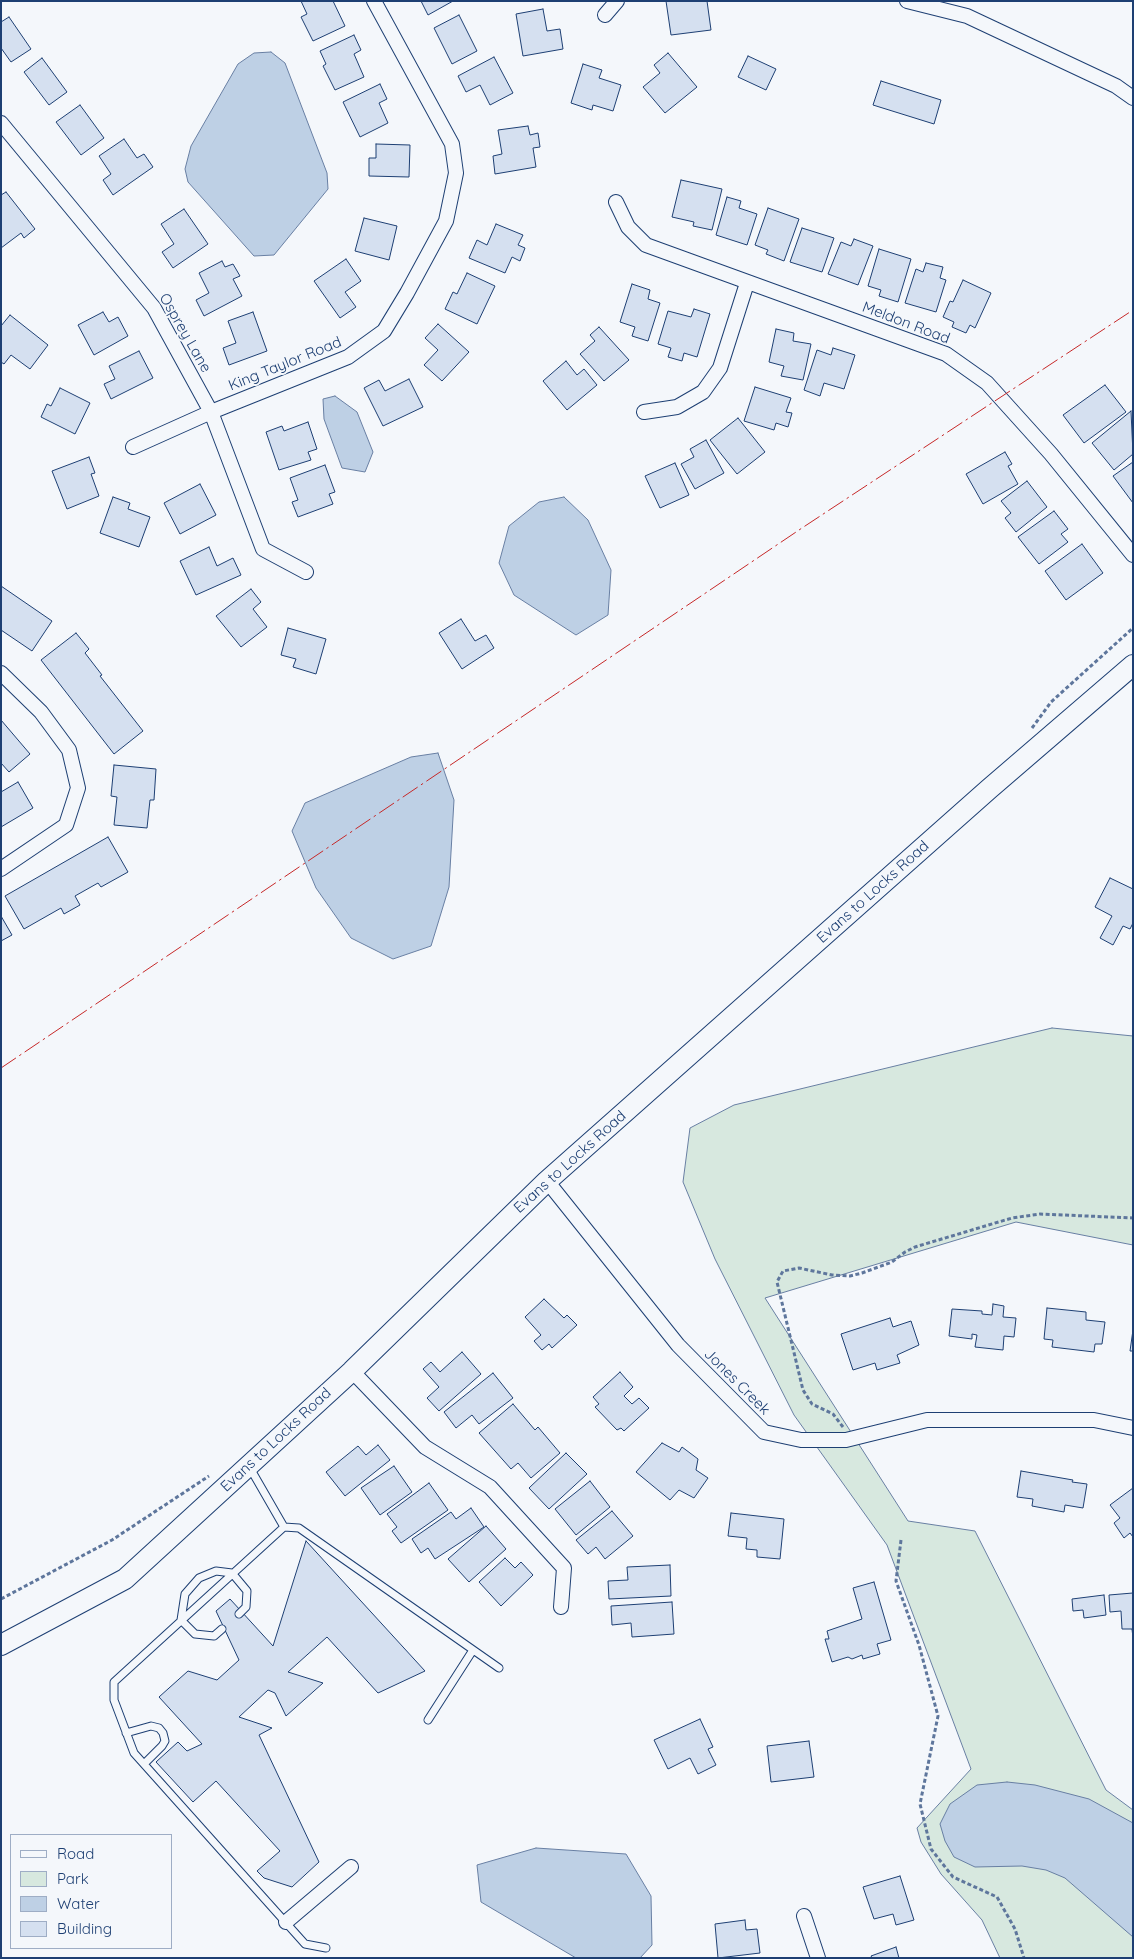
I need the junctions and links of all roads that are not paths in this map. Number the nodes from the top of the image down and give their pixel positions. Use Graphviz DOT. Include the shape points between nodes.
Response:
graph roads {
  1 [pos="374,1"];
  2 [pos="617,1"];
  3 [pos="907,1"];
  4 [pos="605,14"];
  5 [pos="1133,98"];
  6 [pos="3,130"];
  7 [pos="616,202"];
  8 [pos="747,283"];
  9 [pos="211,412"];
  10 [pos="644,412"];
  11 [pos="133,447"];
  12 [pos="1133,555"];
  13 [pos="306,572"];
  14 [pos="1133,665"];
  15 [pos="1,673"];
  16 [pos="1,868"];
  17 [pos="547,1181"];
  18 [pos="352,1371"];
  19 [pos="1133,1428"];
  20 [pos="249,1465"];
  21 [pos="284,1527"];
  22 [pos="232,1573"];
  23 [pos="561,1607"];
  24 [pos="239,1614"];
  25 [pos="181,1620"];
  26 [pos="222,1629"];
  27 [pos="1,1645"];
  28 [pos="473,1650"];
  29 [pos="499,1668"];
  30 [pos="428,1720"];
  31 [pos="126,1733"];
  32 [pos="144,1764"];
  33 [pos="351,1867"];
  34 [pos="804,1916"];
  35 [pos="286,1922"];
  36 [pos="326,1948"];
  37 [pos="818,1958"];
  1 -- 9 [label="street, King Taylor Road" via="452,144 456,172 446,220 384,331 348,357"];
  2 -- 4 [label="street"];
  3 -- 5 [label="street" via="967,16 1116,86"];
  6 -- 9 [label="street, Osprey Lane" via="154,308"];
  7 -- 8 [label="street, Meldon Road" via="628,227 646,245"];
  8 -- 10 [label="street" via="720,368 703,392 677,407"];
  8 -- 12 [label="street, Meldon Road" via="946,354 987,383"];
  9 -- 11 [label="street, King Taylor Road"];
  9 -- 13 [label="street, Osprey Lane" via="263,549"];
  14 -- 17 [label="street, Evans to Locks Road"];
  15 -- 16 [label="street" via="41,712 69,750 78,788 66,825"];
  17 -- 18 [label="street, Evans to Locks Road"];
  17 -- 19 [label="street, Jones Creek" via="678,1345 764,1432 800,1440 846,1440 927,1420 1094,1420"];
  18 -- 20 [label="street, Evans to Locks Road"];
  18 -- 23 [label="street" via="425,1447 490,1487 564,1568"];
  20 -- 21 [label="lane"];
  20 -- 27 [label="street, Evans to Locks Road" via="125,1579"];
  21 -- 22 [label="lane"];
  21 -- 28 [label="lane" via="299,1528"];
  22 -- 24 [label="lane" via="247,1591 246,1607"];
  22 -- 25 [label="lane"];
  22 -- 25 [label="lane" via="216,1571 198,1578 185,1594"];
  25 -- 26 [label="lane" via="195,1634 214,1636"];
  25 -- 31 [label="lane" via="114,1682 114,1700"];
  28 -- 29 [label="lane"];
  28 -- 30 [label="lane"];
  31 -- 32 [label="lane" via="134,1753"];
  31 -- 32 [label="lane" via="151,1726 164,1733 162,1746"];
  32 -- 35 [label="lane"];
  33 -- 35 [label="street"];
  34 -- 37 [label="street"];
  35 -- 36 [label="lane" via="305,1944"];
}
